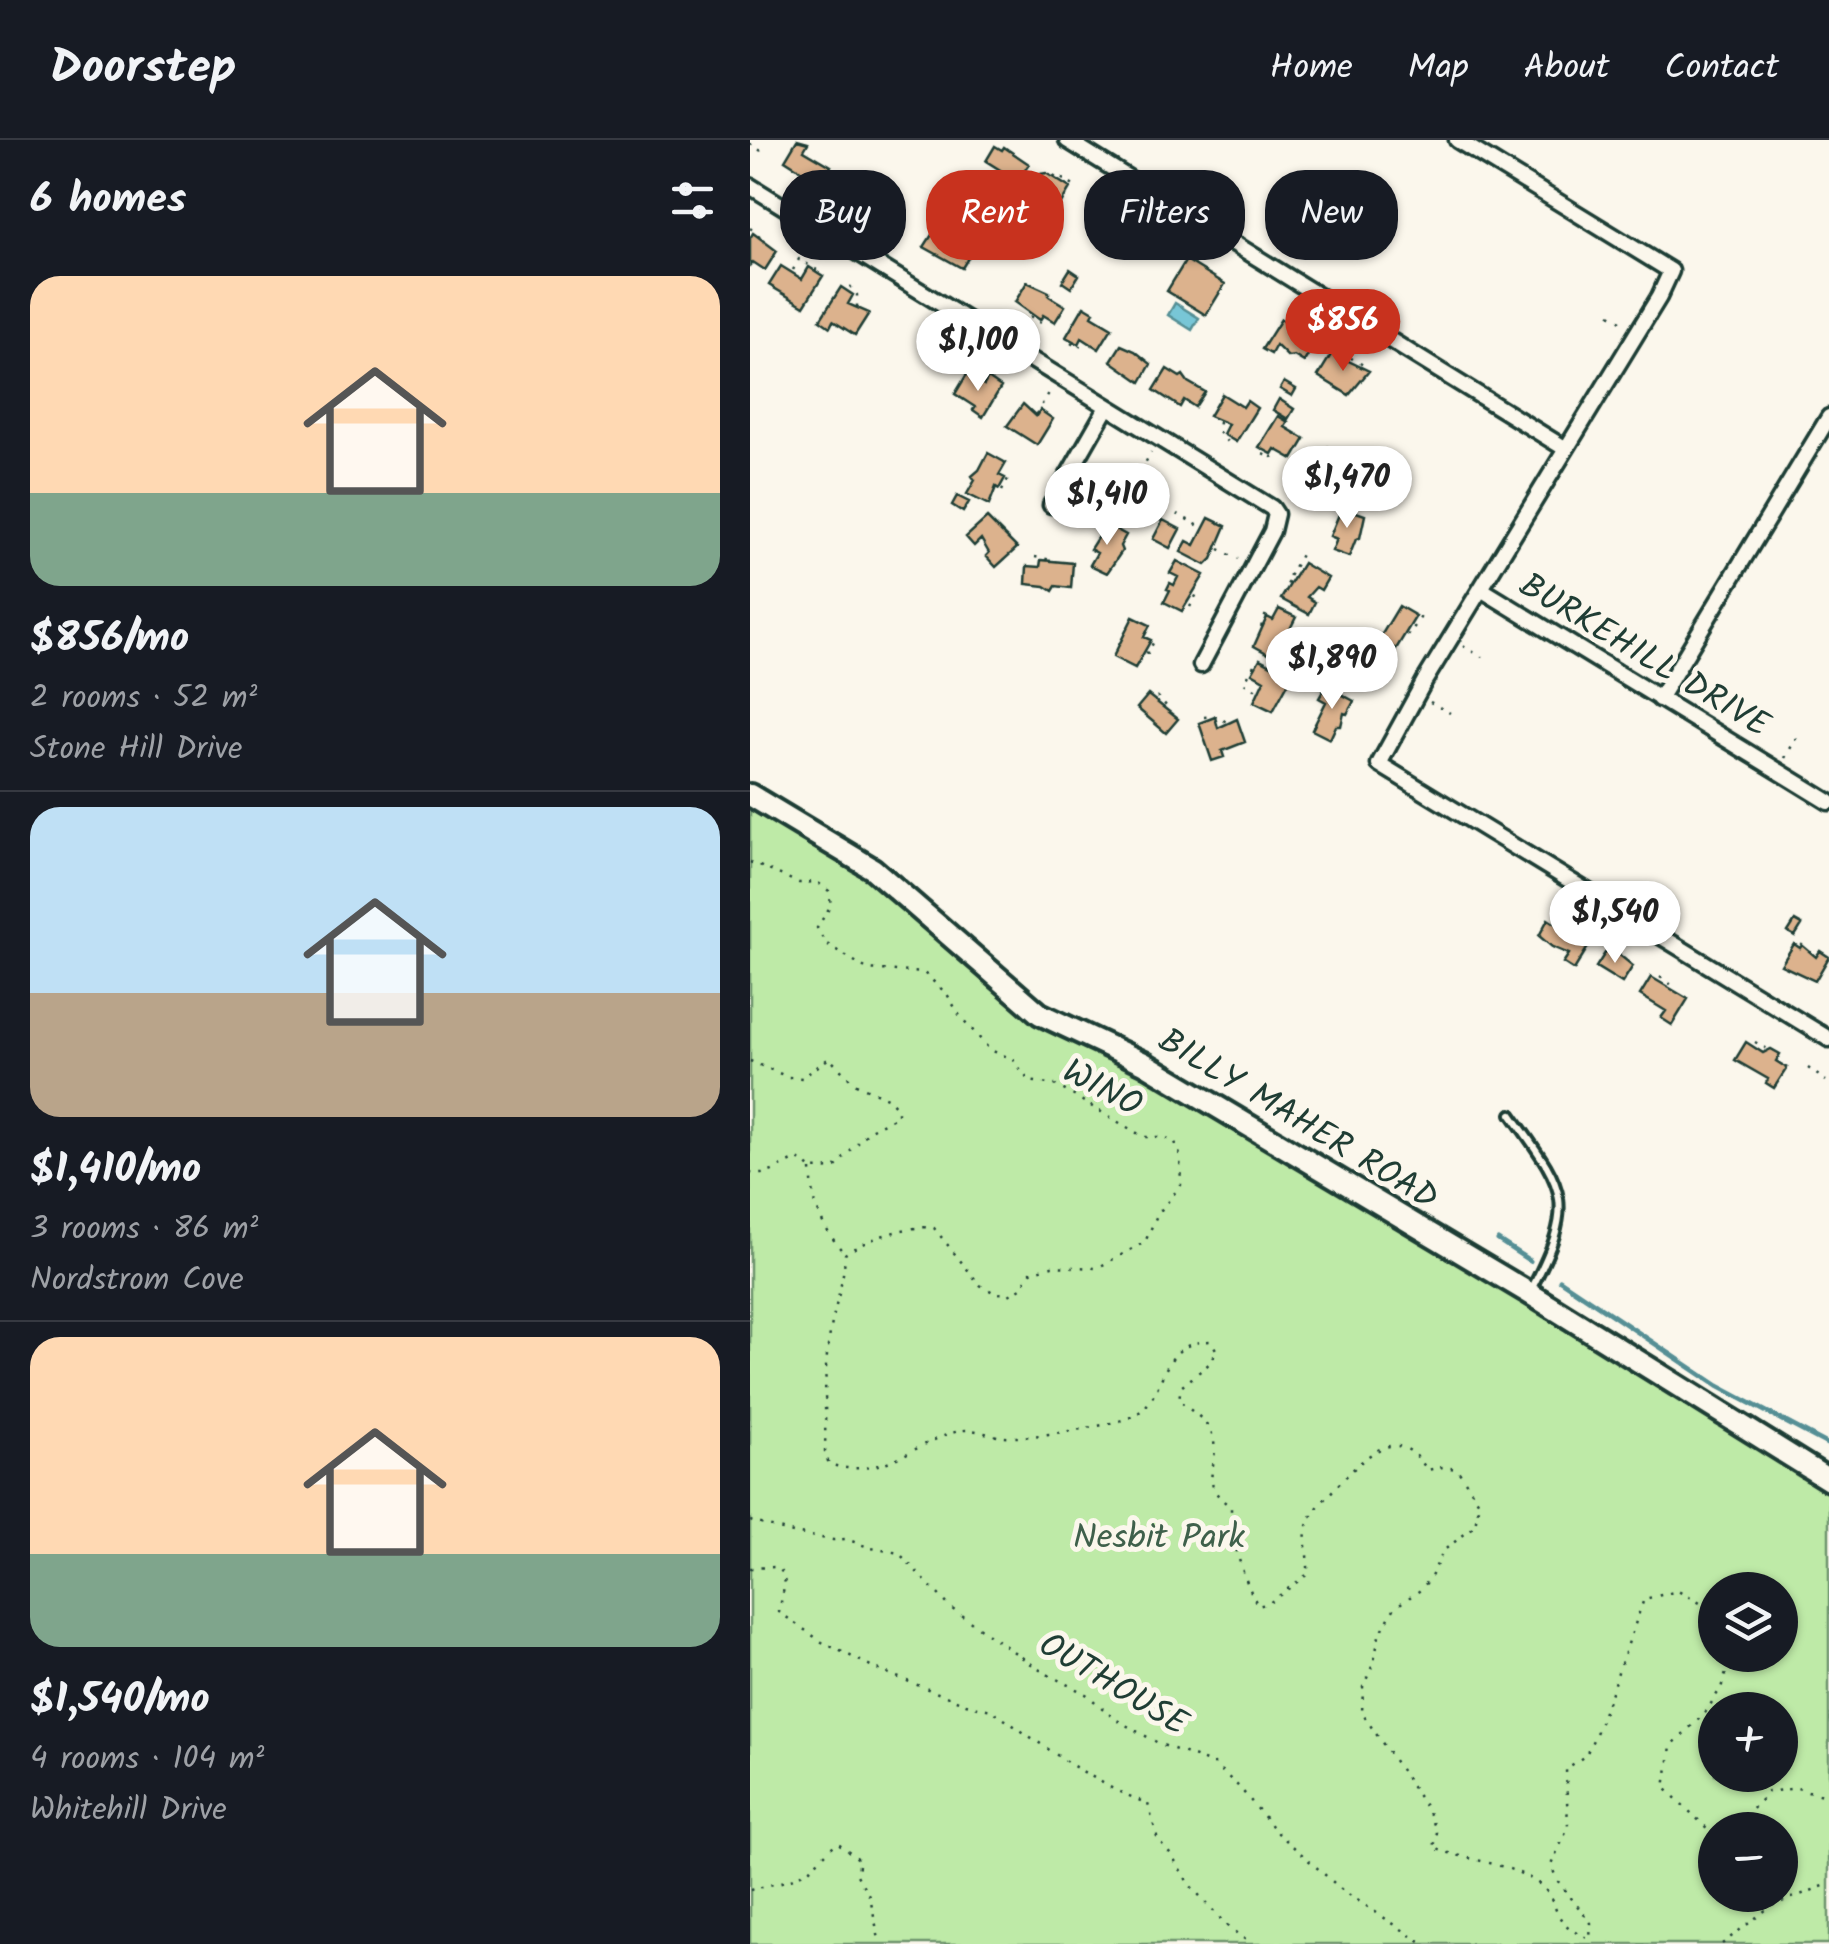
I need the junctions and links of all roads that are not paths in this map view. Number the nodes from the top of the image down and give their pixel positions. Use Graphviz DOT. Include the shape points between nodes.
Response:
graph roads {
  1 [pos="1067,140"];
  2 [pos="1457,140"];
  3 [pos="750,186"];
  4 [pos="1107,407"];
  5 [pos="1829,417"];
  6 [pos="1566,449"];
  7 [pos="1052,505"];
  8 [pos="1481,589"];
  9 [pos="1201,665"];
  10 [pos="1659,700"];
  11 [pos="750,795"];
  12 [pos="1829,802"];
  13 [pos="1829,1039"];
  14 [pos="1511,1114"];
  15 [pos="1529,1293"];
  16 [pos="1829,1480"];
  1 -- 6 [label="street"];
  2 -- 6 [label="street" via="1671,271"];
  3 -- 4 [label="street"];
  4 -- 7 [label="street"];
  4 -- 9 [label="street" via="1276,514"];
  5 -- 10 [label="street"];
  6 -- 8 [label="street"];
  8 -- 10 [label="street, BURKEHILL DRIVE"];
  8 -- 13 [label="street" via="1379,764"];
  10 -- 12 [label="street, BURKEHILL DRIVE"];
  11 -- 15 [label="main road, BILLY MAHER ROAD" via="873,869 1040,1014 1144,1063"];
  14 -- 15 [label="lane" via="1552,1172 1562,1210 1554,1245"];
  15 -- 16 [label="main road, BILLY MAHER ROAD"];
}
